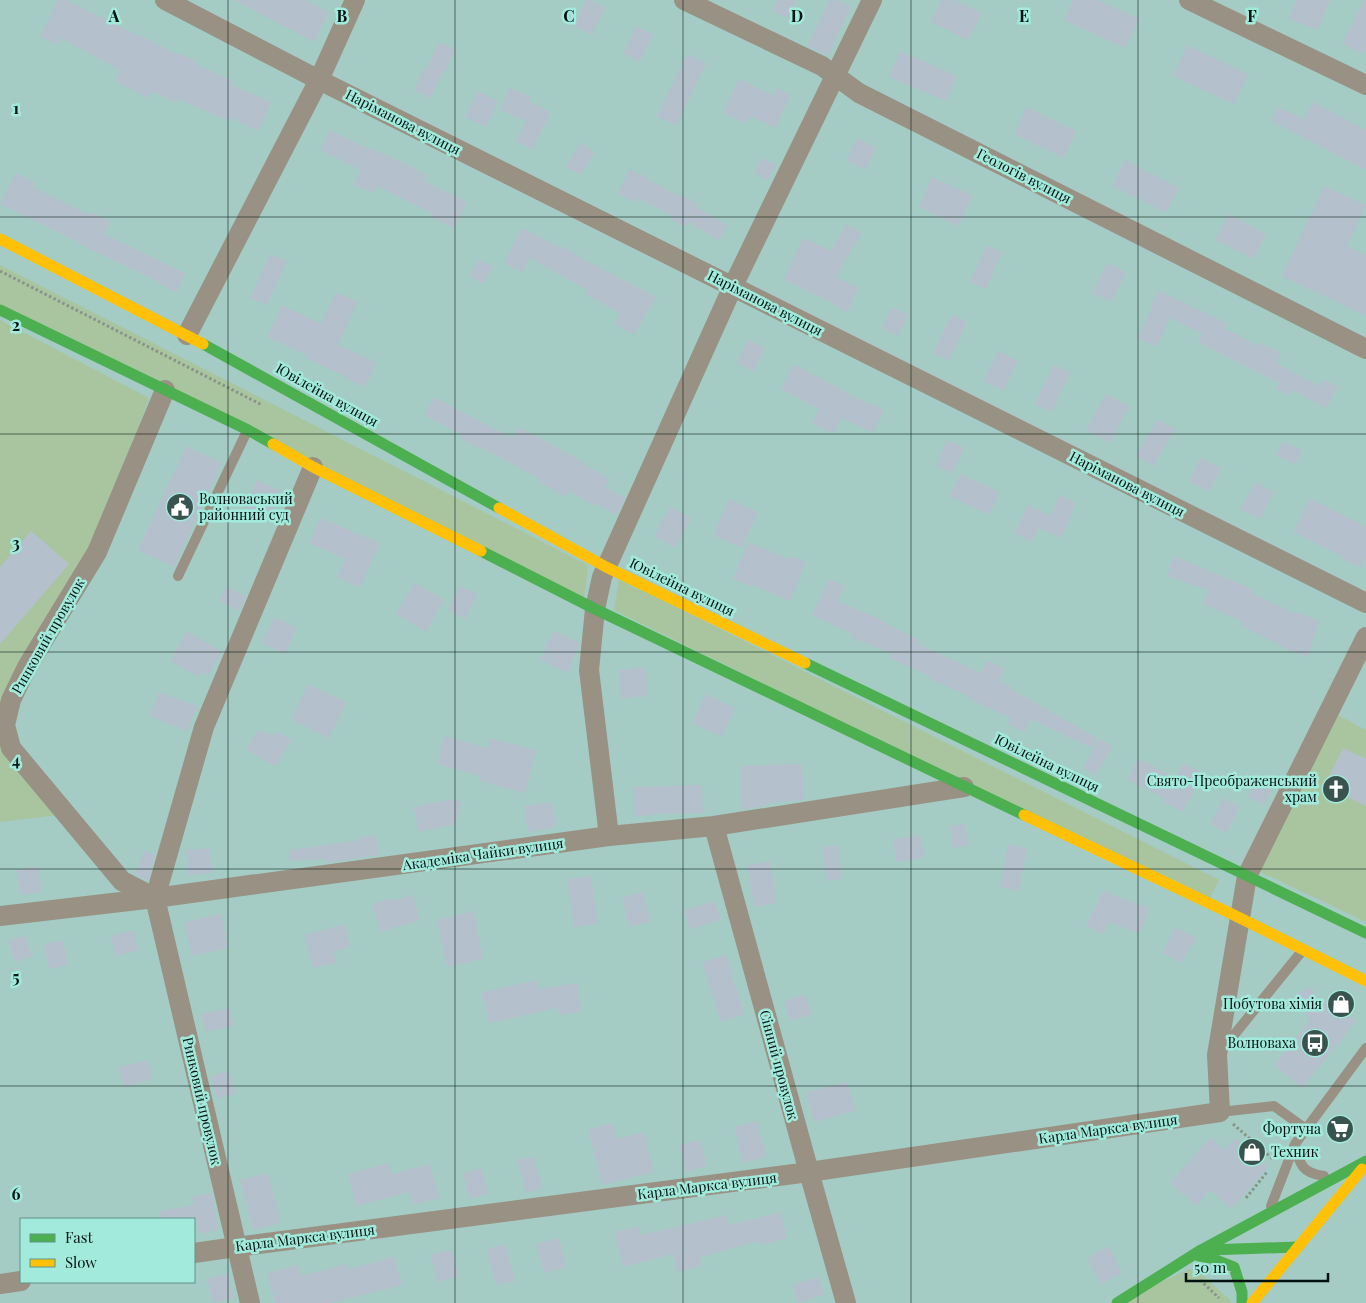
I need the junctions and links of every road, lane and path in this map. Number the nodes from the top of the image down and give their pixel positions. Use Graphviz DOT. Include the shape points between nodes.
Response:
graph roads {
  1 [pos="165,0"];
  2 [pos="355,0"];
  3 [pos="684,0"];
  4 [pos="872,0"];
  5 [pos="1189,0"];
  6 [pos="835,75"];
  7 [pos="319,80"];
  8 [pos="1366,86"];
  9 [pos="0,239"];
  10 [pos="733,286"];
  11 [pos="0,310"];
  12 [pos="187,335"];
  13 [pos="1366,349"];
  14 [pos="165,390"];
  15 [pos="248,430"];
  16 [pos="313,466"];
  17 [pos="606,567"];
  18 [pos="178,576"];
  19 [pos="1366,603"];
  20 [pos="595,609"];
  21 [pos="1366,637"];
  22 [pos="964,787"];
  23 [pos="714,826"];
  24 [pos="609,836"];
  25 [pos="1248,876"];
  26 [pos="155,898"];
  27 [pos="0,916"];
  28 [pos="1240,918"];
  29 [pos="1366,933"];
  30 [pos="1304,949"];
  31 [pos="1366,980"];
  32 [pos="1366,1048"];
  33 [pos="1218,1055"];
  34 [pos="1220,1112"];
  35 [pos="1306,1129"];
  36 [pos="1295,1144"];
  37 [pos="1276,1161"];
  38 [pos="1366,1162"];
  39 [pos="1270,1169"];
  40 [pos="808,1172"];
  41 [pos="1334,1178"];
  42 [pos="1245,1200"];
  43 [pos="1269,1213"];
  44 [pos="236,1247"];
  45 [pos="1298,1247"];
  46 [pos="195,1253"];
  47 [pos="1197,1253"];
  48 [pos="1194,1275"];
  49 [pos="20,1281"];
  50 [pos="0,1284"];
  51 [pos="250,1303"];
  52 [pos="846,1303"];
  53 [pos="1117,1303"];
  54 [pos="1224,1303"];
  55 [pos="1242,1303"];
  56 [pos="1252,1303"];
  1 -- 7 [label="street, Наріманова вулиця"];
  2 -- 7 [label="street"];
  3 -- 6 [label="street, Геологів вулиця"];
  4 -- 6 [label="street"];
  5 -- 8 [label="street"];
  6 -- 10 [label="street"];
  6 -- 13 [label="street, Геологів вулиця" via="860,93"];
  7 -- 10 [label="street, Наріманова вулиця"];
  7 -- 12 [label="street"];
  9 -- 12 [label="street, Ювілейна вулиця"];
  10 -- 17 [label="street"];
  10 -- 19 [label="street, Наріманова вулиця"];
  11 -- 14 [label="street"];
  12 -- 14 [label="path"];
  12 -- 17 [label="street, Ювілейна вулиця"];
  14 -- 15 [label="street"];
  14 -- 26 [label="street, Ринковий провулок" via="97,552 27,668 11,700 5,725 11,748 122,881"];
  15 -- 16 [label="street"];
  15 -- 18 [label="lane"];
  16 -- 20 [label="street"];
  16 -- 26 [label="street, Ринковий провулок" via="204,727"];
  17 -- 20 [label="street"];
  17 -- 25 [label="street, Ювілейна вулиця"];
  20 -- 22 [label="street"];
  20 -- 24 [label="street" via="589,670"];
  21 -- 25 [label="street"];
  22 -- 23 [label="street, Академіка Чайки вулиця"];
  22 -- 28 [label="street"];
  23 -- 24 [label="street, Академіка Чайки вулиця"];
  23 -- 40 [label="street, Сінний провулок"];
  24 -- 26 [label="street, Академіка Чайки вулиця"];
  25 -- 28 [label="street"];
  25 -- 29 [label="street, Ювілейна вулиця"];
  26 -- 27 [label="street, Академіка Чайки вулиця"];
  26 -- 44 [label="street, Ринковий провулок"];
  28 -- 30 [label="street"];
  28 -- 33 [label="street"];
  30 -- 31 [label="street"];
  30 -- 33 [label="lane"];
  32 -- 35 [label="lane"];
  33 -- 34 [label="street"];
  34 -- 35 [label="lane" via="1274,1106"];
  34 -- 37 [label="path"];
  34 -- 40 [label="street, Карла Маркса вулиця"];
  35 -- 36 [label="lane"];
  36 -- 41 [label="lane" via="1300,1164 1312,1174"];
  36 -- 43 [label="lane"];
  38 -- 41 [label="street"];
  38 -- 45 [label="street"];
  39 -- 42 [label="path"];
  40 -- 44 [label="street, Карла Маркса вулиця"];
  40 -- 52 [label="street, Сінний провулок"];
  41 -- 43 [label="street"];
  43 -- 47 [label="street"];
  44 -- 46 [label="street, Карла Маркса вулиця"];
  44 -- 51 [label="street, Ринковий провулок"];
  45 -- 47 [label="street"];
  45 -- 56 [label="street"];
  47 -- 53 [label="street"];
  47 -- 55 [label="street" via="1234,1267"];
  48 -- 54 [label="path"];
  49 -- 50 [label="street"];
}
